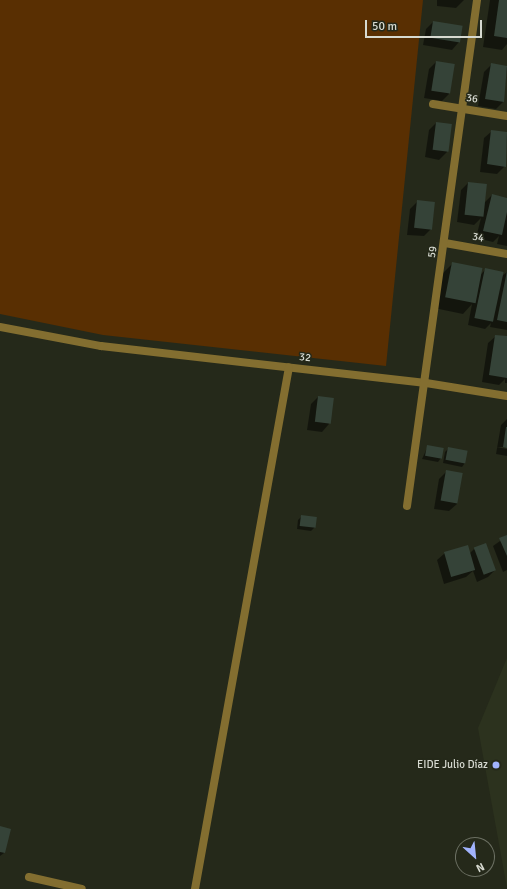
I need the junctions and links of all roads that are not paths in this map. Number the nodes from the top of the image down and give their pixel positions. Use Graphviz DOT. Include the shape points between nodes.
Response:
graph roads {
  1 [pos="477,0"];
  2 [pos="433,104"];
  3 [pos="463,108"];
  4 [pos="507,116"];
  5 [pos="445,244"];
  6 [pos="507,254"];
  7 [pos="0,327"];
  8 [pos="289,367"];
  9 [pos="426,383"];
  10 [pos="507,396"];
  11 [pos="408,506"];
  12 [pos="29,877"];
  13 [pos="82,889"];
  14 [pos="195,889"];
  1 -- 3 [label="street, 59"];
  2 -- 3 [label="street, 36"];
  3 -- 4 [label="street, 36"];
  3 -- 5 [label="street, 59"];
  5 -- 6 [label="street, 34"];
  5 -- 9 [label="street, 59"];
  7 -- 8 [label="street, 32" via="101,346"];
  8 -- 9 [label="street, 32"];
  8 -- 14 [label="street"];
  9 -- 10 [label="street, 32"];
  9 -- 11 [label="street, 59"];
  12 -- 13 [label="street"];
}
